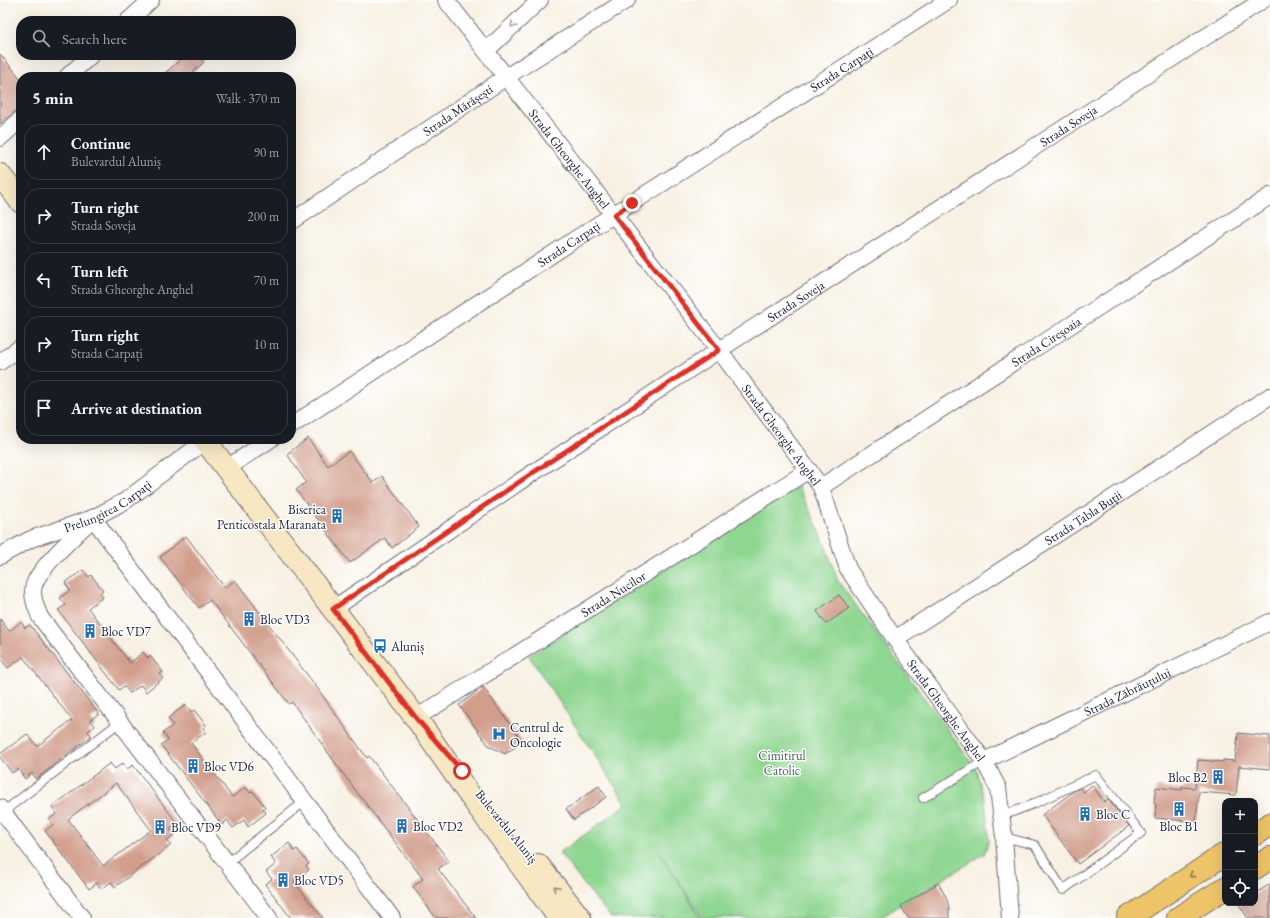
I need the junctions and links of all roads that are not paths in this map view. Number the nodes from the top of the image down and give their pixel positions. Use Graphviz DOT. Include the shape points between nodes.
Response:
graph roads {
  1 [pos="151,0"];
  2 [pos="446,0"];
  3 [pos="540,0"];
  4 [pos="627,0"];
  5 [pos="949,0"];
  6 [pos="1263,0"];
  7 [pos="133,16"];
  8 [pos="486,51"];
  9 [pos="86,60"];
  10 [pos="72,72"];
  11 [pos="506,77"];
  12 [pos="16,124"];
  13 [pos="0,138"];
  14 [pos="0,175"];
  15 [pos="16,196"];
  16 [pos="1270,196"];
  17 [pos="614,215"];
  18 [pos="296,219"];
  19 [pos="719,350"];
  20 [pos="16,351"];
  21 [pos="0,362"];
  22 [pos="1270,396"];
  23 [pos="296,423"];
  24 [pos="199,444"];
  25 [pos="207,444"];
  26 [pos="264,444"];
  27 [pos="226,468"];
  28 [pos="809,470"];
  29 [pos="821,487"];
  30 [pos="93,518"];
  31 [pos="0,556"];
  32 [pos="333,609"];
  33 [pos="1270,622"];
  34 [pos="896,639"];
  35 [pos="416,718"];
  36 [pos="120,722"];
  37 [pos="984,761"];
  38 [pos="923,798"];
  39 [pos="305,801"];
  40 [pos="2,810"];
  41 [pos="1002,816"];
  42 [pos="1270,824"];
  43 [pos="1258,832"];
  44 [pos="1004,837"];
  45 [pos="1222,856"];
  46 [pos="1270,858"];
  47 [pos="227,863"];
  48 [pos="1258,866"];
  49 [pos="1222,890"];
  50 [pos="82,918"];
  51 [pos="269,918"];
  52 [pos="392,918"];
  53 [pos="559,918"];
  54 [pos="580,918"];
  55 [pos="1010,918"];
  56 [pos="1128,918"];
  57 [pos="1178,918"];
  1 -- 7 [label="street"];
  2 -- 8 [label="street, Strada Gheorghe Anghel"];
  3 -- 8 [label="street, one-way"];
  4 -- 11 [label="street, Strada Mărășești"];
  5 -- 17 [label="street, Strada Carpați"];
  6 -- 19 [label="street, Strada Soveja"];
  8 -- 11 [label="street, Strada Gheorghe Anghel"];
  9 -- 10 [label="street"];
  11 -- 17 [label="street, Strada Gheorghe Anghel"];
  11 -- 18 [label="street, Strada Mărășești"];
  12 -- 13 [label="street"];
  14 -- 15 [label="main road"];
  16 -- 29 [label="street, Strada Cireșoaia"];
  17 -- 19 [label="street, Strada Gheorghe Anghel"];
  17 -- 23 [label="street, Strada Carpați"];
  19 -- 28 [label="street, Strada Gheorghe Anghel"];
  19 -- 32 [label="street, Strada Soveja"];
  20 -- 21 [label="street"];
  22 -- 34 [label="street, Strada Tabla Buții"];
  24 -- 30 [label="street, Prelungirea Carpați" via="125,501"];
  25 -- 27 [label="main road, Bulevardul Aluniș"];
  26 -- 27 [label="street"];
  27 -- 32 [label="main road, Bulevardul Aluniș"];
  28 -- 29 [label="street, Strada Gheorghe Anghel"];
  28 -- 35 [label="street, Strada Nucilor"];
  29 -- 34 [label="street, Strada Gheorghe Anghel" via="848,569"];
  30 -- 31 [label="street, Prelungirea Carpați" via="31,539"];
  30 -- 36 [label="street" via="43,568 34,584 34,599 40,618"];
  30 -- 39 [label="street"];
  32 -- 35 [label="main road, Bulevardul Aluniș"];
  33 -- 37 [label="street, Strada Zăbrăuțului"];
  34 -- 37 [label="street, Strada Gheorghe Anghel"];
  35 -- 53 [label="main road, Bulevardul Aluniș"];
  54 -- 35 [label="main road, Bulevardul Aluniș, one-way"];
  36 -- 40 [label="lane"];
  36 -- 47 [label="street"];
  37 -- 38 [label="lane"];
  37 -- 41 [label="street, Strada Gheorghe Anghel" via="998,788"];
  39 -- 47 [label="lane"];
  39 -- 52 [label="street"];
  40 -- 50 [label="street"];
  41 -- 44 [label="street, Strada Gheorghe Anghel"];
  41 -- 44 [label="lane" via="1096,774 1141,833 1064,890 1034,845"];
  42 -- 43 [label="main road"];
  44 -- 55 [label="street, Strada Gheorghe Anghel"];
  45 -- 56 [label="main road, one-way"];
  46 -- 48 [label="main road"];
  47 -- 51 [label="street"];
  49 -- 57 [label="main road"];
}
